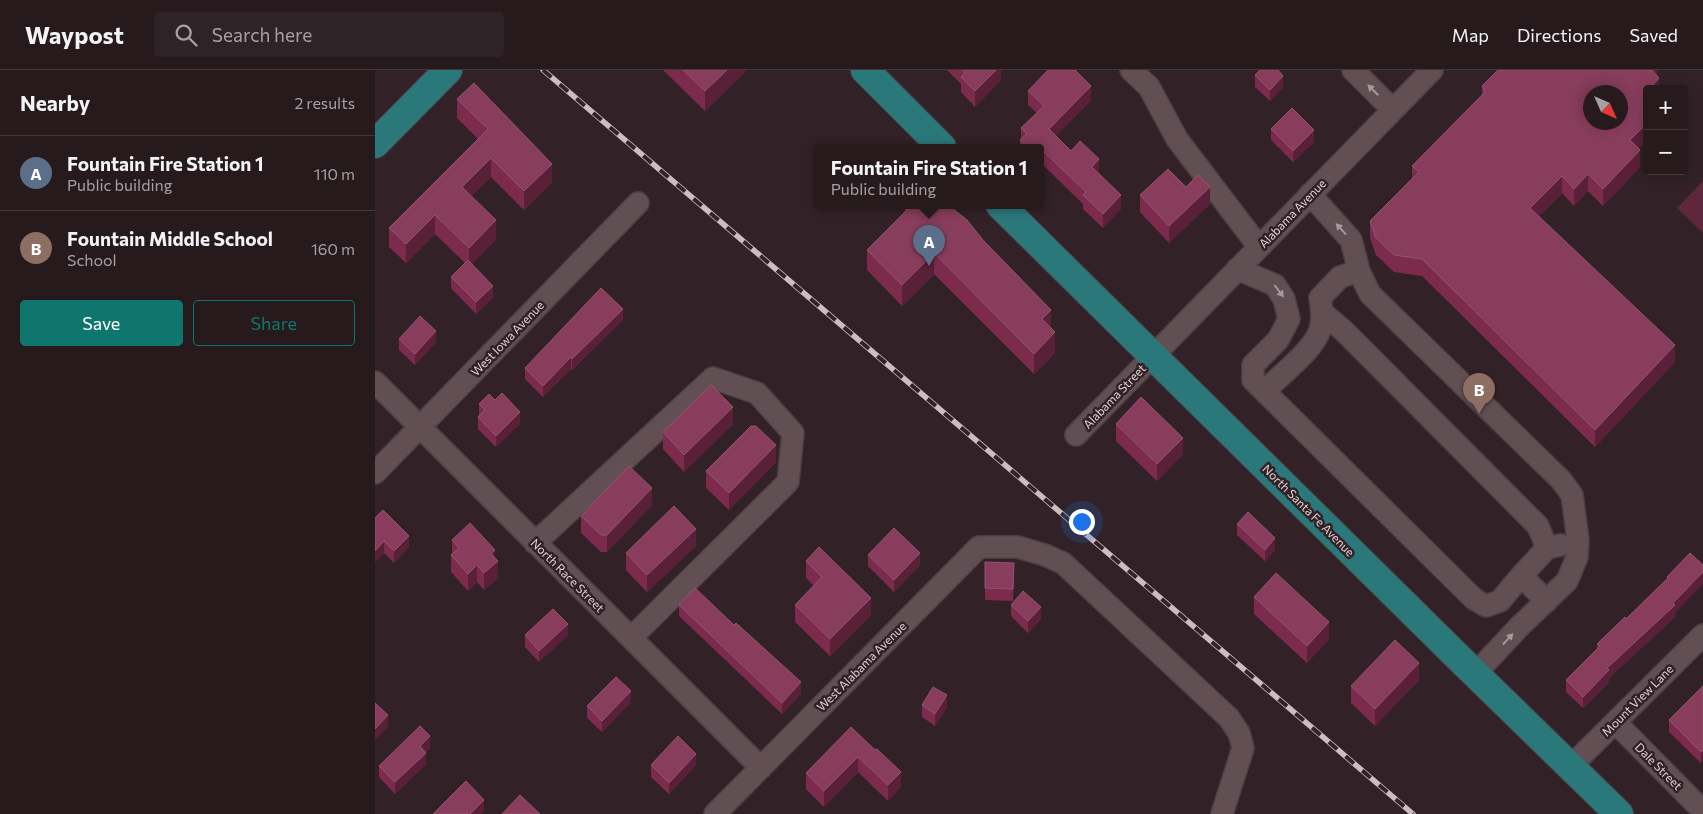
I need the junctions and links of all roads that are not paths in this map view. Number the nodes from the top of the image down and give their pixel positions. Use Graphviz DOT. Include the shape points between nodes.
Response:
graph roads {
  1 [pos="448,70"];
  2 [pos="865,70"];
  3 [pos="1131,70"];
  4 [pos="1353,70"];
  5 [pos="1432,70"];
  6 [pos="1393,110"];
  7 [pos="375,144"];
  8 [pos="939,144"];
  9 [pos="1310,194"];
  10 [pos="638,203"];
  11 [pos="1004,209"];
  12 [pos="1259,247"];
  13 [pos="1237,269"];
  14 [pos="1359,271"];
  15 [pos="1323,312"];
  16 [pos="1152,356"];
  17 [pos="375,382"];
  18 [pos="1269,395"];
  19 [pos="420,427"];
  20 [pos="1076,436"];
  21 [pos="375,473"];
  22 [pos="1578,540"];
  23 [pos="535,542"];
  24 [pos="1547,548"];
  25 [pos="1521,576"];
  26 [pos="1547,601"];
  27 [pos="1703,635"];
  28 [pos="631,638"];
  29 [pos="1475,674"];
  30 [pos="1615,722"];
  31 [pos="1571,766"];
  32 [pos="761,768"];
  33 [pos="1703,810"];
  34 [pos="715,814"];
  35 [pos="1222,814"];
  36 [pos="1619,814"];
  1 -- 7 [label="main road"];
  2 -- 8 [label="main road"];
  3 -- 12 [label="street" via="1149,87 1177,139"];
  6 -- 4 [label="street, one-way"];
  5 -- 6 [label="street, Alabama Avenue"];
  6 -- 9 [label="street, Alabama Avenue"];
  9 -- 12 [label="street, Alabama Avenue"];
  14 -- 9 [label="street, one-way" via="1351,240"];
  10 -- 19 [label="street, West Iowa Avenue"];
  11 -- 16 [label="main road, North Santa Fe Avenue"];
  12 -- 13 [label="street, Alabama Avenue"];
  13 -- 16 [label="street, Alabama Avenue"];
  13 -- 18 [label="street, one-way" via="1275,285 1285,298 1289,319 1278,340 1253,365 1253,380"];
  14 -- 15 [label="street" via="1340,277 1320,298"];
  14 -- 22 [label="street" via="1369,294 1561,480 1572,495"];
  15 -- 18 [label="street" via="1320,330 1310,346 1270,386"];
  15 -- 24 [label="street" via="1538,526"];
  16 -- 20 [label="street, Alabama Street"];
  16 -- 29 [label="main road, North Santa Fe Avenue"];
  17 -- 19 [label="street, North Race Street"];
  18 -- 25 [label="street" via="1475,599 1486,606 1500,601"];
  19 -- 21 [label="street, West Iowa Avenue"];
  19 -- 23 [label="street, North Race Street"];
  22 -- 24 [label="street"];
  22 -- 26 [label="street" via="1577,557 1567,581"];
  23 -- 28 [label="street, North Race Street"];
  23 -- 28 [label="street" via="713,378 757,393 793,432 789,482"];
  24 -- 25 [label="street"];
  25 -- 26 [label="street"];
  29 -- 26 [label="street, one-way"];
  27 -- 30 [label="street, Mount View Lane"];
  28 -- 32 [label="street, North Race Street"];
  29 -- 31 [label="main road, North Santa Fe Avenue"];
  30 -- 31 [label="street, Mount View Lane"];
  30 -- 33 [label="street, Dale Street"];
  31 -- 36 [label="main road, North Santa Fe Avenue"];
  32 -- 34 [label="street, West Alabama Avenue"];
  32 -- 35 [label="street, West Alabama Avenue" via="979,546 1018,547 1063,562 1229,718 1239,733 1243,748"];
}
